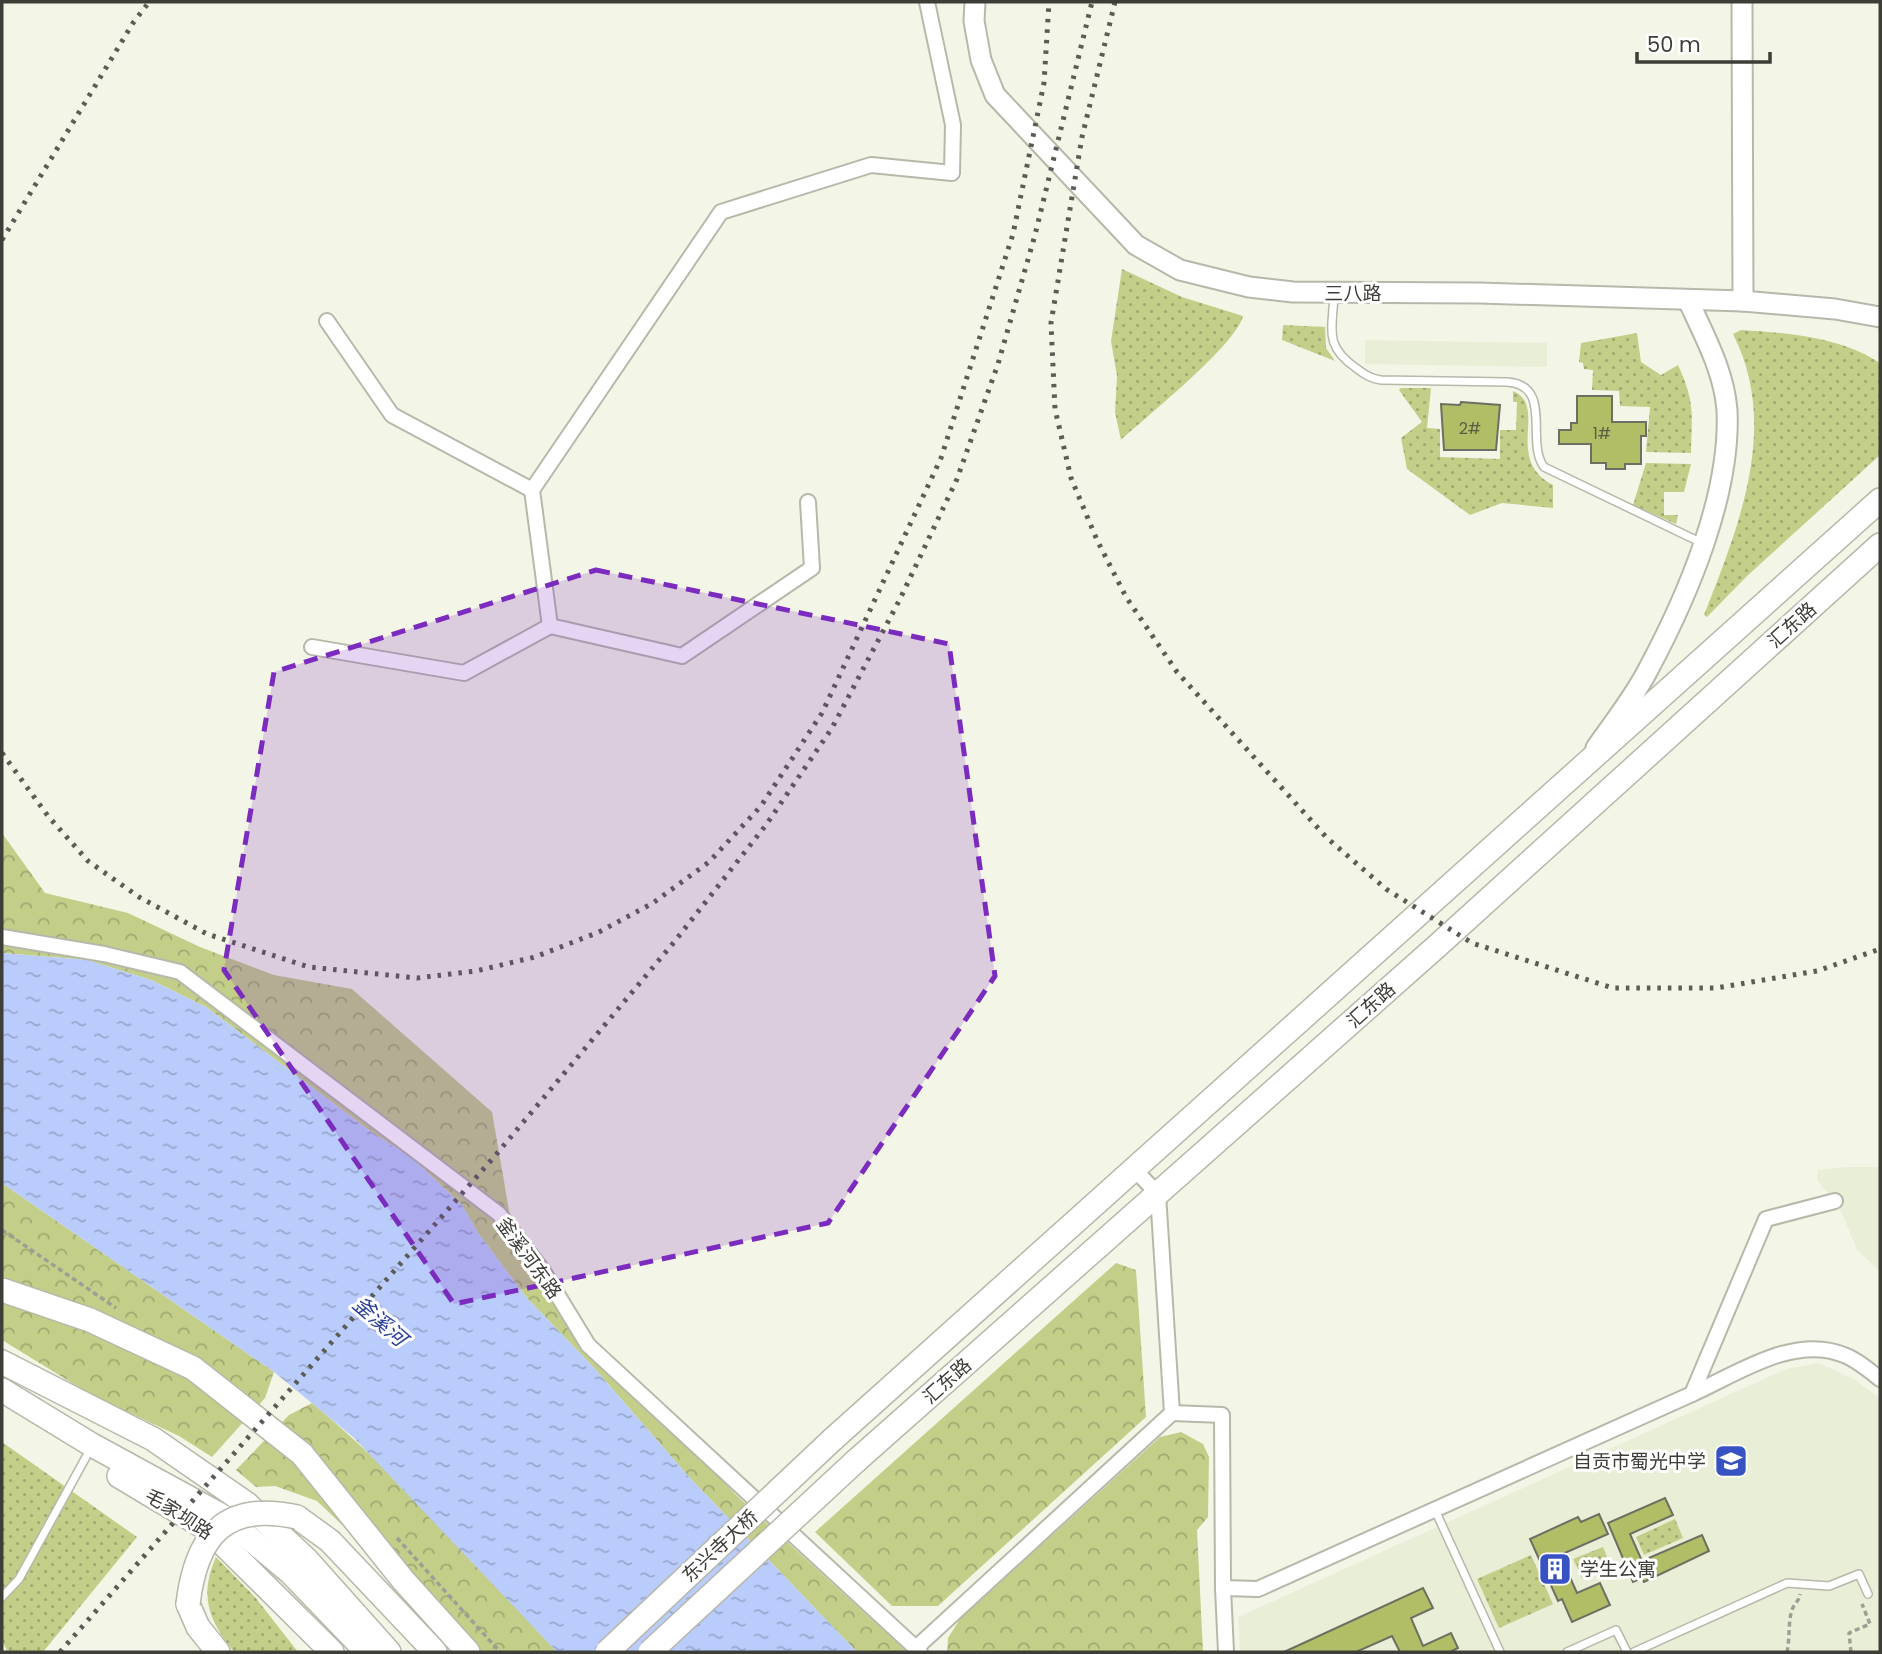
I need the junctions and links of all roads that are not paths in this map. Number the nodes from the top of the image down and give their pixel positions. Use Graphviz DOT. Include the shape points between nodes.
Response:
graph roads {
  1 [pos="927,2"];
  2 [pos="975,2"];
  3 [pos="1742,2"];
  4 [pos="1334,293"];
  5 [pos="1688,300"];
  6 [pos="1743,301"];
  7 [pos="1880,317"];
  8 [pos="327,321"];
  9 [pos="532,490"];
  10 [pos="1880,500"];
  11 [pos="808,502"];
  12 [pos="1703,543"];
  13 [pos="1880,545"];
  14 [pos="550,626"];
  15 [pos="312,647"];
  16 [pos="1581,771"];
  17 [pos="2,937"];
  18 [pos="1134,1169"];
  19 [pos="1158,1194"];
  20 [pos="1835,1201"];
  21 [pos="2,1290"];
  22 [pos="2,1362"];
  23 [pos="1880,1379"];
  24 [pos="2,1390"];
  25 [pos="1692,1394"];
  26 [pos="2,1407"];
  27 [pos="1172,1413"];
  28 [pos="832,1440"];
  29 [pos="86,1457"];
  30 [pos="857,1460"];
  31 [pos="1435,1510"];
  32 [pos="216,1523"];
  33 [pos="1223,1588"];
  34 [pos="1868,1594"];
  35 [pos="2,1597"];
  36 [pos="918,1650"];
  37 [pos="218,1652"];
  38 [pos="309,1652"];
  39 [pos="332,1652"];
  40 [pos="367,1652"];
  41 [pos="388,1652"];
  42 [pos="435,1652"];
  43 [pos="468,1652"];
  44 [pos="607,1652"];
  45 [pos="650,1652"];
  46 [pos="1226,1652"];
  47 [pos="1500,1652"];
  48 [pos="1567,1652"];
  49 [pos="1627,1652"];
  50 [pos="1634,1652"];
  1 -- 9 [label="street" via="953,125 952,173 871,165 720,212"];
  2 -- 4 [label="main road, 三八路" via="981,60 995,95 1136,244 1180,270 1249,288"];
  3 -- 6 [label="main road"];
  4 -- 5 [label="main road, 三八路"];
  4 -- 12 [label="lane" via="1335,349 1369,377 1523,386 1535,402 1536,453 1544,467"];
  5 -- 6 [label="main road, 三八路"];
  5 -- 12 [label="main road" via="1722,379 1727,410 1717,498"];
  6 -- 7 [label="main road, 三八路"];
  8 -- 9 [label="street" via="392,415"];
  9 -- 14 [label="street"];
  10 -- 16 [label="main road, 汇东路"];
  11 -- 14 [label="street" via="813,568 681,656"];
  12 -- 16 [label="main road" via="1648,670"];
  13 -- 19 [label="main road, 汇东路"];
  14 -- 15 [label="street" via="464,673"];
  16 -- 18 [label="main road, 汇东路"];
  17 -- 36 [label="street, 釜溪河东路" via="180,972 499,1214 543,1271 588,1345"];
  18 -- 19 [label="street"];
  18 -- 28 [label="main road, 汇东路"];
  19 -- 27 [label="street"];
  19 -- 30 [label="main road, 汇东路"];
  20 -- 25 [label="street" via="1766,1219"];
  21 -- 43 [label="main road" via="90,1320 193,1368 302,1454 403,1580"];
  22 -- 41 [label="main road" via="153,1439 247,1504 306,1559"];
  23 -- 25 [label="street" via="1845,1355 1806,1348 1779,1355"];
  24 -- 32 [label="main road, 毛家坝路"];
  25 -- 31 [label="street"];
  26 -- 29 [label="main road, 毛家坝路"];
  27 -- 33 [label="street" via="1222,1415"];
  27 -- 36 [label="street"];
  28 -- 44 [label="main road, 东兴寺大桥, bridge"];
  29 -- 32 [label="main road, 毛家坝路"];
  29 -- 35 [label="lane" via="19,1578"];
  30 -- 45 [label="main road, 东兴寺大桥, bridge"];
  31 -- 33 [label="street" via="1258,1589"];
  31 -- 47 [label="lane"];
  32 -- 38 [label="main road"];
  32 -- 39 [label="main road, 毛家坝路"];
  32 -- 40 [label="main road" via="291,1573"];
  33 -- 46 [label="street"];
  34 -- 50 [label="lane" via="1859,1574 1829,1587 1787,1583"];
  37 -- 42 [label="main road, bridge" via="198,1627 188,1604 192,1571 203,1546 220,1527 245,1515 271,1511 297,1517 330,1541"];
  48 -- 49 [label="lane" via="1616,1630"];
}
